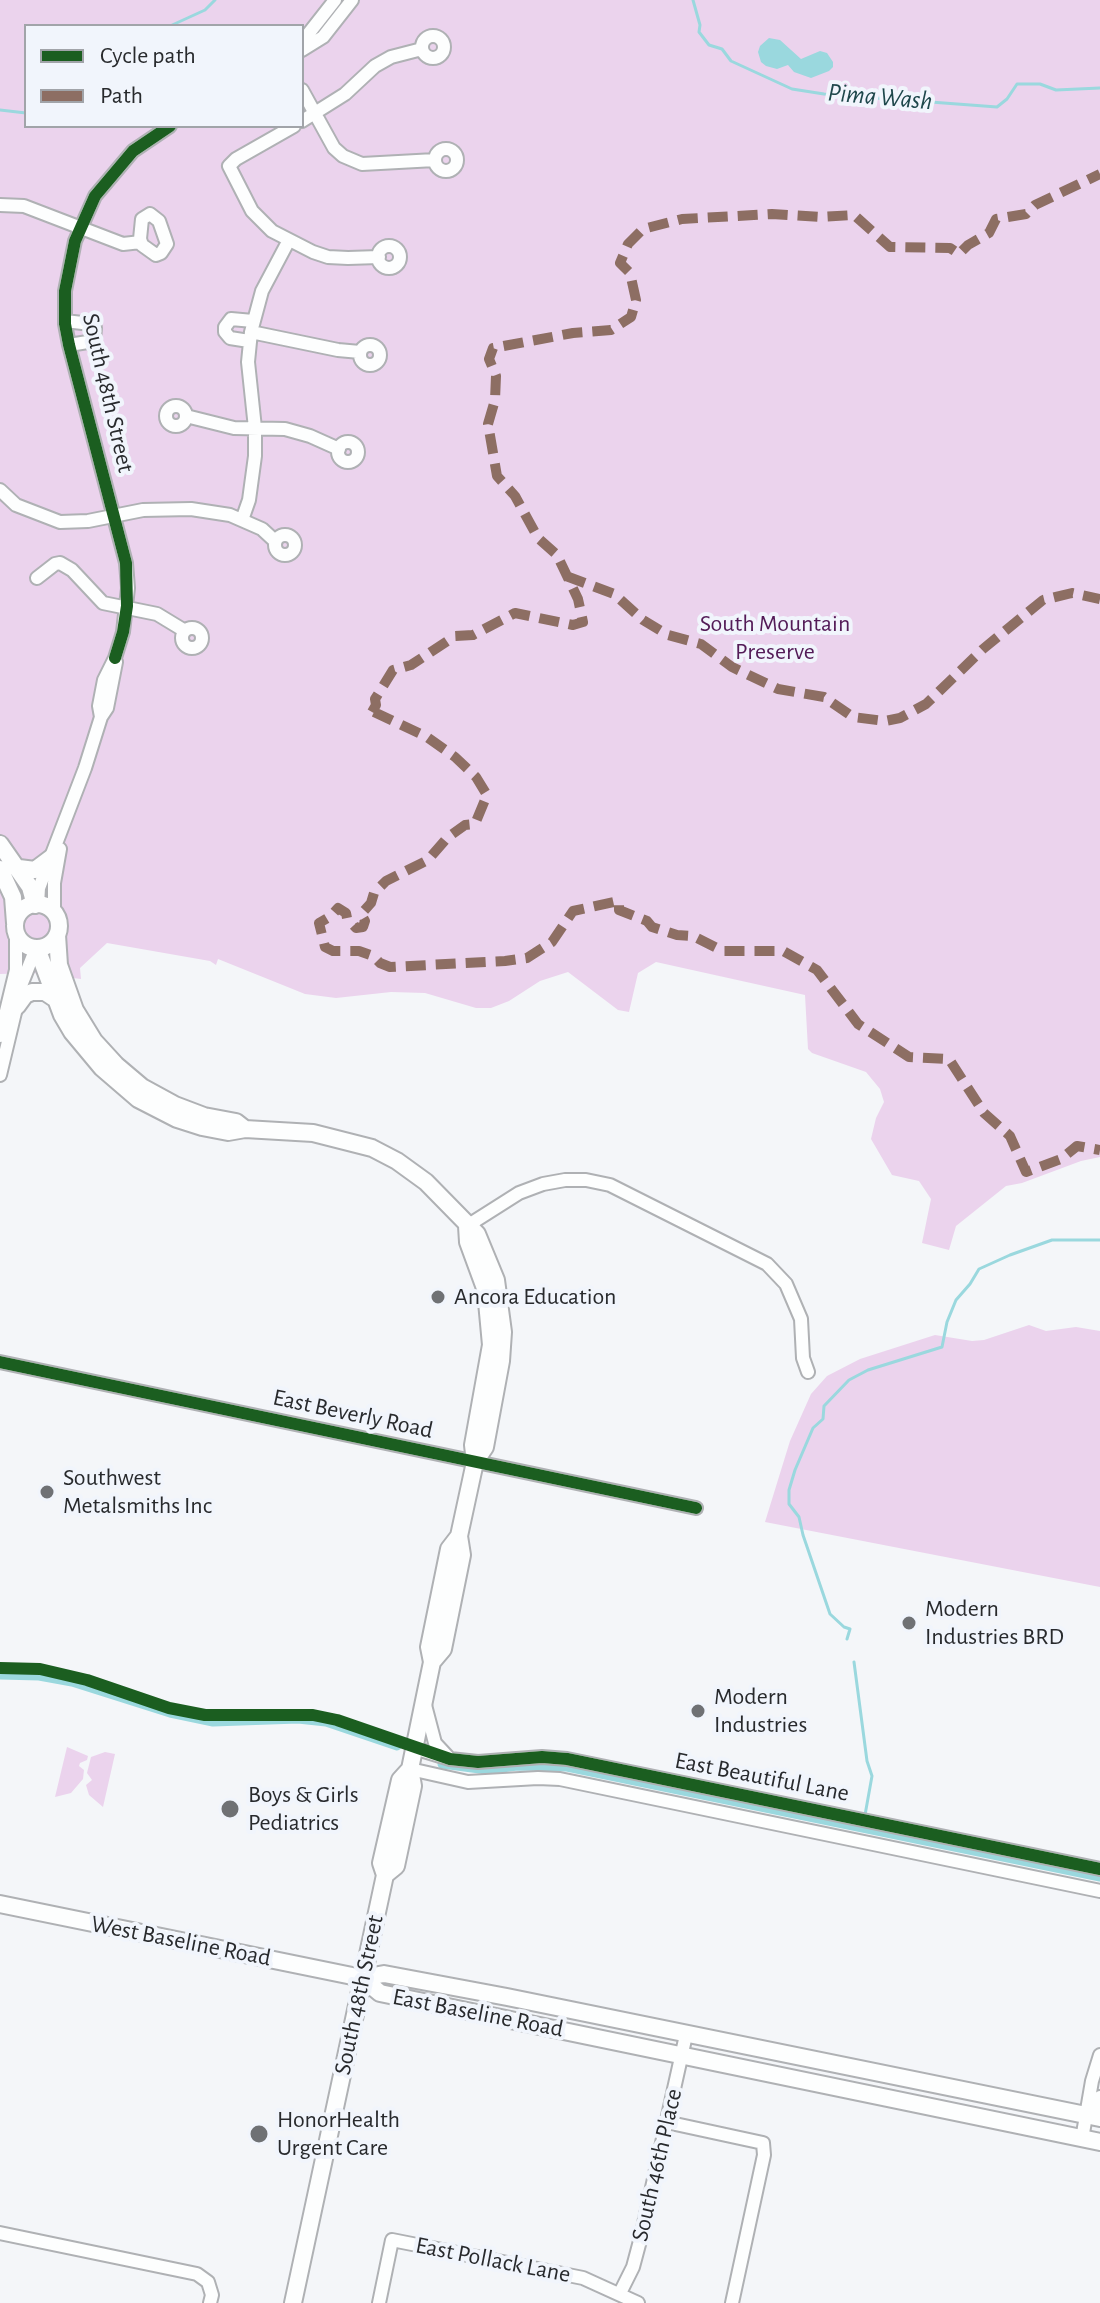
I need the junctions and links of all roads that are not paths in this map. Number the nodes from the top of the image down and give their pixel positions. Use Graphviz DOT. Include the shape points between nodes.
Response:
graph roads {
  1 [pos="335,0"];
  2 [pos="352,0"];
  3 [pos="304,39"];
  4 [pos="304,49"];
  5 [pos="422,49"];
  6 [pos="304,94"];
  7 [pos="315,114"];
  8 [pos="304,120"];
  9 [pos="167,128"];
  10 [pos="290,128"];
  11 [pos="435,160"];
  12 [pos="0,205"];
  13 [pos="81,227"];
  14 [pos="289,240"];
  15 [pos="141,242"];
  16 [pos="379,257"];
  17 [pos="65,321"];
  18 [pos="251,331"];
  19 [pos="69,345"];
  20 [pos="360,352"];
  21 [pos="186,416"];
  22 [pos="255,428"];
  23 [pos="339,449"];
  24 [pos="0,490"];
  25 [pos="115,515"];
  26 [pos="242,520"];
  27 [pos="275,541"];
  28 [pos="37,578"];
  29 [pos="127,606"];
  30 [pos="185,631"];
  31 [pos="65,822"];
  32 [pos="0,844"];
  33 [pos="51,858"];
  34 [pos="19,868"];
  35 [pos="0,869"];
  36 [pos="36,905"];
  37 [pos="54,914"];
  38 [pos="16,928"];
  39 [pos="57,935"];
  40 [pos="36,948"];
  41 [pos="57,1001"];
  42 [pos="17,1006"];
  43 [pos="0,1036"];
  44 [pos="0,1075"];
  45 [pos="245,1129"];
  46 [pos="467,1226"];
  47 [pos="0,1362"];
  48 [pos="808,1372"];
  49 [pos="475,1462"];
  50 [pos="696,1508"];
  51 [pos="424,1700"];
  52 [pos="414,1748"];
  53 [pos="450,1759"];
  54 [pos="410,1769"];
  55 [pos="1100,1869"];
  56 [pos="1100,1891"];
  57 [pos="0,1904"];
  58 [pos="362,1978"];
  59 [pos="686,2035"];
  60 [pos="682,2054"];
  61 [pos="1100,2055"];
  62 [pos="899,2078"];
  63 [pos="1100,2097"];
  64 [pos="894,2099"];
  65 [pos="1094,2117"];
  66 [pos="666,2122"];
  67 [pos="1082,2139"];
  68 [pos="1100,2142"];
  69 [pos="0,2235"];
  70 [pos="620,2293"];
  71 [pos="210,2303"];
  72 [pos="293,2303"];
  73 [pos="379,2303"];
  74 [pos="638,2303"];
  75 [pos="732,2303"];
  1 -- 3 [label="street"];
  2 -- 4 [label="street" via="323,37"];
  5 -- 7 [label="street" via="375,66"];
  6 -- 7 [label="street"];
  7 -- 8 [label="street"];
  7 -- 11 [label="street" via="334,148 353,161"];
  9 -- 13 [label="street, South 48th Street" via="116,169 95,196"];
  10 -- 14 [label="street" via="229,166 260,221"];
  12 -- 13 [label="street" via="24,206"];
  13 -- 15 [label="street" via="123,244"];
  13 -- 17 [label="street, South 48th Street" via="67,273"];
  14 -- 16 [label="street" via="328,257"];
  14 -- 18 [label="street" via="262,291"];
  17 -- 19 [label="street, South 48th Street"];
  17 -- 19 [label="street, South 48th Street" via="95,328 94,341"];
  18 -- 20 [label="street"];
  18 -- 22 [label="street" via="248,362"];
  19 -- 25 [label="street, South 48th Street"];
  21 -- 22 [label="street"];
  22 -- 23 [label="street" via="285,429"];
  22 -- 26 [label="street" via="253,478"];
  24 -- 25 [label="street" via="16,505 60,522"];
  25 -- 26 [label="street" via="168,508 212,511"];
  25 -- 29 [label="street, South 48th Street" via="126,563"];
  26 -- 27 [label="street"];
  28 -- 29 [label="street" via="60,563 103,603"];
  29 -- 30 [label="street" via="157,614"];
  29 -- 31 [label="street, South 48th Street" via="107,708"];
  31 -- 33 [label="street, South 48th Street"];
  31 -- 37 [label="street, South 48th Street"];
  32 -- 34 [label="main road"];
  33 -- 34 [label="main road" via="35,870"];
  33 -- 36 [label="street, South 48th Street"];
  34 -- 36 [label="main road"];
  35 -- 38 [label="main road" via="13,897"];
  36 -- 37 [label="main road"];
  36 -- 38 [label="main road" via="22,910"];
  37 -- 39 [label="main road"];
  38 -- 40 [label="main road" via="26,945"];
  38 -- 43 [label="street" via="16,970"];
  39 -- 40 [label="main road"];
  39 -- 45 [label="main road, South 48th Street" via="59,965 75,1010 105,1054 163,1099"];
  40 -- 41 [label="main road, South 48th Street"];
  40 -- 42 [label="street"];
  41 -- 42 [label="main road" via="45,992 32,992"];
  41 -- 45 [label="main road, South 48th Street" via="81,1045 138,1099 202,1127"];
  42 -- 44 [label="street"];
  45 -- 46 [label="main road, South 48th Street" via="313,1133 383,1153 426,1182"];
  46 -- 48 [label="street" via="543,1184 586,1180 610,1185 767,1264 786,1284 801,1319"];
  46 -- 49 [label="main road, South 48th Street" via="477,1234 491,1267 503,1332 485,1447"];
  47 -- 49 [label="street, East Beverly Road"];
  49 -- 50 [label="street, East Beverly Road"];
  49 -- 51 [label="main road, South 48th Street" via="443,1649 432,1662"];
  51 -- 52 [label="main road, South 48th Street"];
  51 -- 53 [label="street" via="435,1743"];
  52 -- 53 [label="street, East Beautiful Lane"];
  52 -- 54 [label="main road, South 48th Street"];
  53 -- 55 [label="street, East Beautiful Lane" via="567,1759"];
  54 -- 56 [label="street, East Beautiful Lane" via="468,1782 560,1779"];
  54 -- 58 [label="main road, South 48th Street" via="413,1786 396,1866 385,1875"];
  57 -- 58 [label="main road, West Baseline Road"];
  58 -- 59 [label="main road, East Baseline Road" via="384,1974"];
  58 -- 60 [label="main road, East Baseline Road" via="380,1993"];
  58 -- 72 [label="main road, South 48th Street"];
  59 -- 60 [label="street, South 46th Place"];
  59 -- 62 [label="main road, East Baseline Road"];
  60 -- 64 [label="main road, East Baseline Road"];
  60 -- 66 [label="street, South 46th Place"];
  61 -- 65 [label="street" via="1090,2092"];
  62 -- 64 [label="main road"];
  62 -- 65 [label="main road, East Baseline Road"];
  63 -- 65 [label="street"];
  64 -- 67 [label="main road, East Baseline Road"];
  65 -- 67 [label="street"];
  66 -- 70 [label="street, South 46th Place" via="633,2267"];
  66 -- 75 [label="street" via="763,2143"];
  67 -- 68 [label="main road, East Baseline Road"];
  69 -- 71 [label="street" via="197,2274 208,2282"];
  70 -- 73 [label="street, East Pollack Lane" via="583,2278 392,2240"];
  70 -- 74 [label="street, East Pollack Lane"];
}
